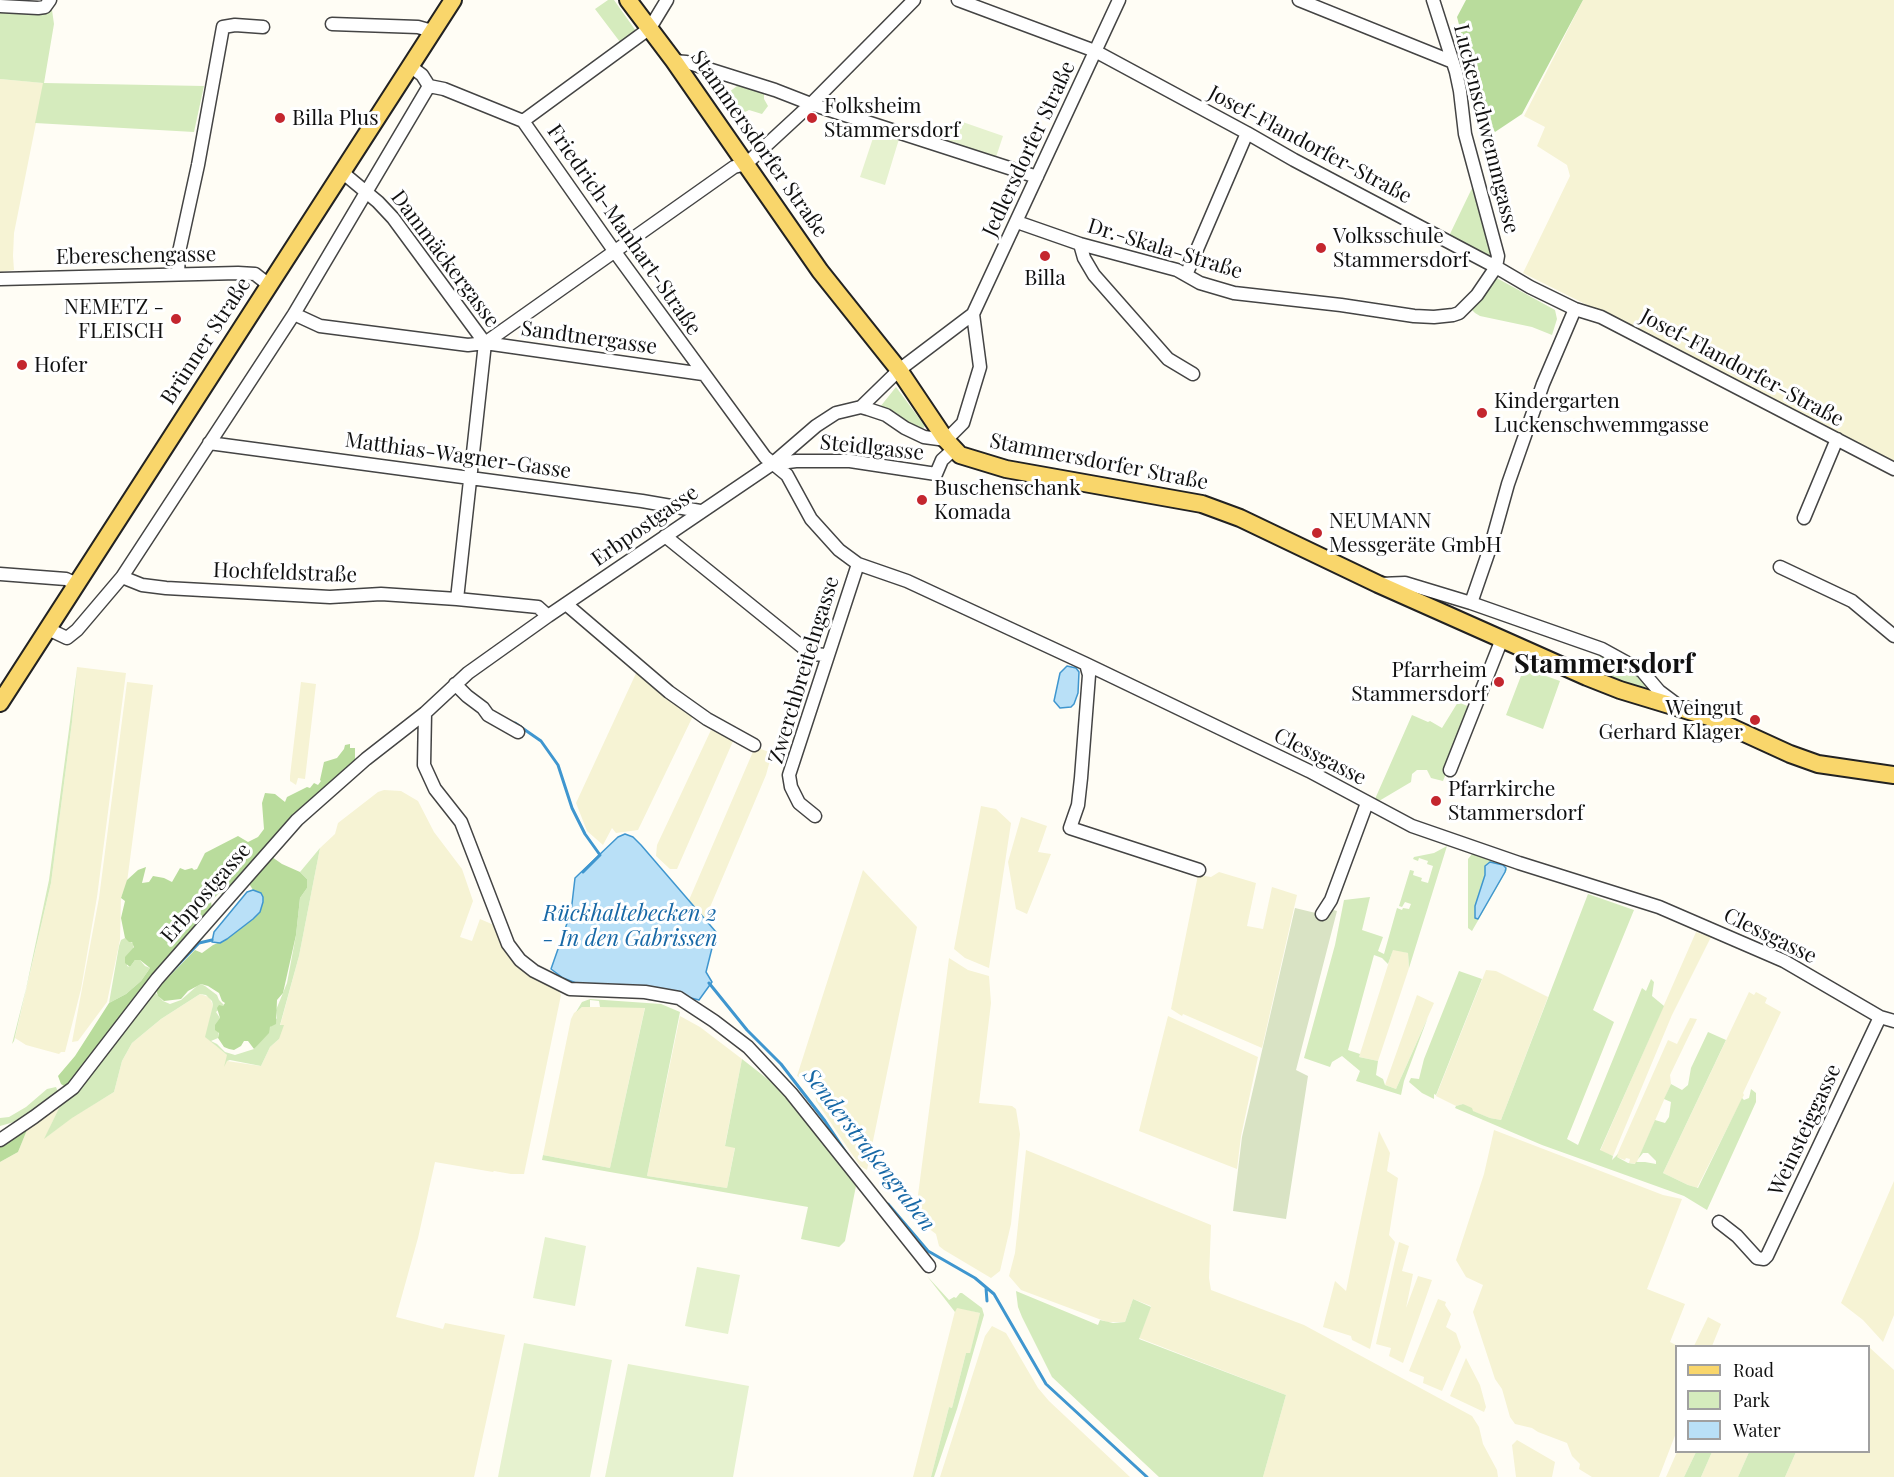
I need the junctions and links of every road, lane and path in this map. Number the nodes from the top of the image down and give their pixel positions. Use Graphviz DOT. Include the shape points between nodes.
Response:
graph roads {
  1 [pos="628,0"];
  2 [pos="667,0"];
  3 [pos="914,0"];
  4 [pos="958,0"];
  5 [pos="1119,0"];
  6 [pos="1299,0"];
  7 [pos="1433,0"];
  8 [pos="452,1"];
  9 [pos="49,2"];
  10 [pos="0,6"];
  11 [pos="332,24"];
  12 [pos="263,27"];
  13 [pos="650,28"];
  14 [pos="432,31"];
  15 [pos="1095,51"];
  16 [pos="674,61"];
  17 [pos="1453,62"];
  18 [pos="410,66"];
  19 [pos="429,86"];
  20 [pos="811,104"];
  21 [pos="523,121"];
  22 [pos="1247,133"];
  23 [pos="746,164"];
  24 [pos="342,172"];
  25 [pos="1037,177"];
  26 [pos="367,192"];
  27 [pos="1017,222"];
  28 [pos="1080,244"];
  29 [pos="615,252"];
  30 [pos="1496,267"];
  31 [pos="178,274"];
  32 [pos="1186,275"];
  33 [pos="0,279"];
  34 [pos="269,285"];
  35 [pos="1575,309"];
  36 [pos="294,314"];
  37 [pos="973,314"];
  38 [pos="486,343"];
  39 [pos="898,370"];
  40 [pos="703,374"];
  41 [pos="1192,374"];
  42 [pos="861,407"];
  43 [pos="1837,439"];
  44 [pos="209,443"];
  45 [pos="950,444"];
  46 [pos="772,464"];
  47 [pos="1894,469"];
  48 [pos="470,478"];
  49 [pos="700,511"];
  50 [pos="1803,518"];
  51 [pos="664,536"];
  52 [pos="858,564"];
  53 [pos="1780,567"];
  54 [pos="0,574"];
  55 [pos="122,577"];
  56 [pos="77,584"];
  57 [pos="1378,584"];
  58 [pos="457,599"];
  59 [pos="1471,603"];
  60 [pos="566,604"];
  61 [pos="548,616"];
  62 [pos="48,629"];
  63 [pos="1894,636"];
  64 [pos="1502,639"];
  65 [pos="827,655"];
  66 [pos="1086,664"];
  67 [pos="455,684"];
  68 [pos="0,703"];
  69 [pos="1683,709"];
  70 [pos="425,713"];
  71 [pos="518,732"];
  72 [pos="754,745"];
  73 [pos="1450,770"];
  74 [pos="1894,775"];
  75 [pos="1367,803"];
  76 [pos="815,816"];
  77 [pos="1199,870"];
  78 [pos="1322,914"];
  79 [pos="1880,1017"];
  80 [pos="1894,1021"];
  81 [pos="0,1140"];
  82 [pos="1719,1222"];
  83 [pos="929,1266"];
  1 -- 13 [label="main road, Stammersdorfer Straße"];
  2 -- 13 [label="street"];
  3 -- 20 [label="street"];
  4 -- 15 [label="street, Josef-Flandorfer-Straße"];
  5 -- 15 [label="street, Jedlersdorfer Straße"];
  6 -- 17 [label="street"];
  7 -- 17 [label="street, Luckenschwemmgasse"];
  8 -- 14 [label="main road, Brünner Straße"];
  9 -- 10 [label="street" via="38,8"];
  11 -- 14 [label="street"];
  12 -- 31 [label="street" via="223,27"];
  13 -- 16 [label="main road, Stammersdorfer Straße"];
  13 -- 21 [label="street"];
  14 -- 18 [label="main road, Brünner Straße"];
  15 -- 22 [label="street, Josef-Flandorfer-Straße"];
  15 -- 25 [label="street, Jedlersdorfer Straße"];
  16 -- 20 [label="street"];
  16 -- 23 [label="main road, Stammersdorfer Straße"];
  17 -- 30 [label="street, Luckenschwemmgasse" via="1466,134 1498,256"];
  18 -- 19 [label="street, Friedrich-Manhart-Straße"];
  18 -- 24 [label="main road, Brünner Straße"];
  19 -- 21 [label="street, Friedrich-Manhart-Straße"];
  19 -- 26 [label="street"];
  20 -- 23 [label="street"];
  20 -- 25 [label="street"];
  21 -- 29 [label="street, Friedrich-Manhart-Straße"];
  22 -- 30 [label="street, Josef-Flandorfer-Straße"];
  22 -- 32 [label="street"];
  23 -- 29 [label="street" via="734,166"];
  23 -- 39 [label="main road, Stammersdorfer Straße" via="820,271"];
  24 -- 26 [label="street, Dammäckergasse"];
  24 -- 34 [label="main road, Brünner Straße"];
  25 -- 27 [label="street, Jedlersdorfer Straße"];
  26 -- 36 [label="street"];
  26 -- 38 [label="street, Dammäckergasse" via="393,218"];
  27 -- 28 [label="street, Dr.-Skala-Straße"];
  27 -- 37 [label="street, Jedlersdorfer Straße"];
  28 -- 32 [label="street, Dr.-Skala-Straße" via="1156,263"];
  28 -- 41 [label="street" via="1094,275 1168,359"];
  29 -- 38 [label="street"];
  29 -- 40 [label="street, Friedrich-Manhart-Straße"];
  30 -- 32 [label="street, Dr.-Skala-Straße" via="1467,306 1453,315 1413,316 1234,293"];
  30 -- 35 [label="street, Josef-Flandorfer-Straße"];
  31 -- 33 [label="street, Ebereschengasse"];
  31 -- 34 [label="street, Ebereschengasse" via="250,273"];
  34 -- 56 [label="main road, Brünner Straße"];
  35 -- 43 [label="street, Josef-Flandorfer-Straße" via="1601,316"];
  35 -- 59 [label="street" via="1543,384"];
  36 -- 38 [label="street, Sandtnergasse" via="320,326 468,345"];
  36 -- 44 [label="street"];
  37 -- 39 [label="street"];
  37 -- 45 [label="street" via="980,367 963,423"];
  38 -- 40 [label="street, Sandtnergasse"];
  38 -- 48 [label="street, Dammäckergasse"];
  39 -- 42 [label="street"];
  39 -- 45 [label="main road, Stammersdorfer Straße"];
  40 -- 46 [label="street, Friedrich-Manhart-Straße"];
  42 -- 45 [label="street" via="924,437"];
  42 -- 46 [label="street, Erbpostgasse" via="836,413"];
  43 -- 47 [label="street, Josef-Flandorfer-Straße"];
  43 -- 50 [label="street"];
  44 -- 48 [label="street, Matthias-Wagner-Gasse"];
  44 -- 55 [label="street"];
  45 -- 46 [label="street, Steidlgasse" via="936,474 850,461"];
  45 -- 57 [label="main road, Stammersdorfer Straße" via="960,455 1006,469 1203,504"];
  46 -- 49 [label="street, Erbpostgasse"];
  46 -- 52 [label="street, Clessgasse" via="787,475 811,519 839,550"];
  48 -- 49 [label="street, Matthias-Wagner-Gasse"];
  48 -- 58 [label="street, Dammäckergasse"];
  49 -- 51 [label="street, Erbpostgasse"];
  51 -- 60 [label="street, Erbpostgasse"];
  51 -- 65 [label="street" via="811,654"];
  52 -- 65 [label="street, Zwerchbreitelngasse"];
  52 -- 66 [label="street, Clessgasse" via="907,581"];
  53 -- 63 [label="street" via="1852,602"];
  54 -- 56 [label="street" via="66,579"];
  55 -- 58 [label="street, Hochfeldstraße" via="166,588"];
  55 -- 62 [label="street" via="67,638"];
  56 -- 62 [label="main road, Brünner Straße"];
  57 -- 59 [label="street, Stammersdorfer Straße" via="1405,583"];
  57 -- 64 [label="main road, Stammersdorfer Straße"];
  58 -- 61 [label="street, Hochfeldstraße" via="538,607"];
  59 -- 69 [label="street, Stammersdorfer Straße" via="1602,649 1642,671 1659,691"];
  60 -- 61 [label="street, Erbpostgasse"];
  60 -- 72 [label="street" via="669,692"];
  61 -- 67 [label="street, Erbpostgasse"];
  62 -- 68 [label="main road, Brünner Straße"];
  64 -- 69 [label="main road, Stammersdorfer Straße" via="1620,690"];
  64 -- 73 [label="street"];
  65 -- 76 [label="street, Zwerchbreitelngasse" via="789,775 799,803"];
  66 -- 75 [label="street, Clessgasse"];
  66 -- 77 [label="street" via="1089,675 1081,778 1070,828"];
  67 -- 70 [label="street, Erbpostgasse"];
  67 -- 71 [label="street" via="488,715"];
  69 -- 74 [label="main road, Stammersdorfer Straße" via="1818,764"];
  70 -- 81 [label="street, Erbpostgasse" via="297,820 158,979 73,1088"];
  70 -- 83 [label="street" via="424,765 435,789 461,822 508,944 520,960 534,972 570,989 645,992 679,998 748,1047 791,1093"];
  75 -- 78 [label="street" via="1331,900"];
  75 -- 79 [label="street, Clessgasse" via="1412,826 1454,841 1659,907 1784,961"];
  79 -- 80 [label="street, Clessgasse"];
  79 -- 82 [label="street, Weinsteiggasse" via="1764,1259 1757,1258"];
}
